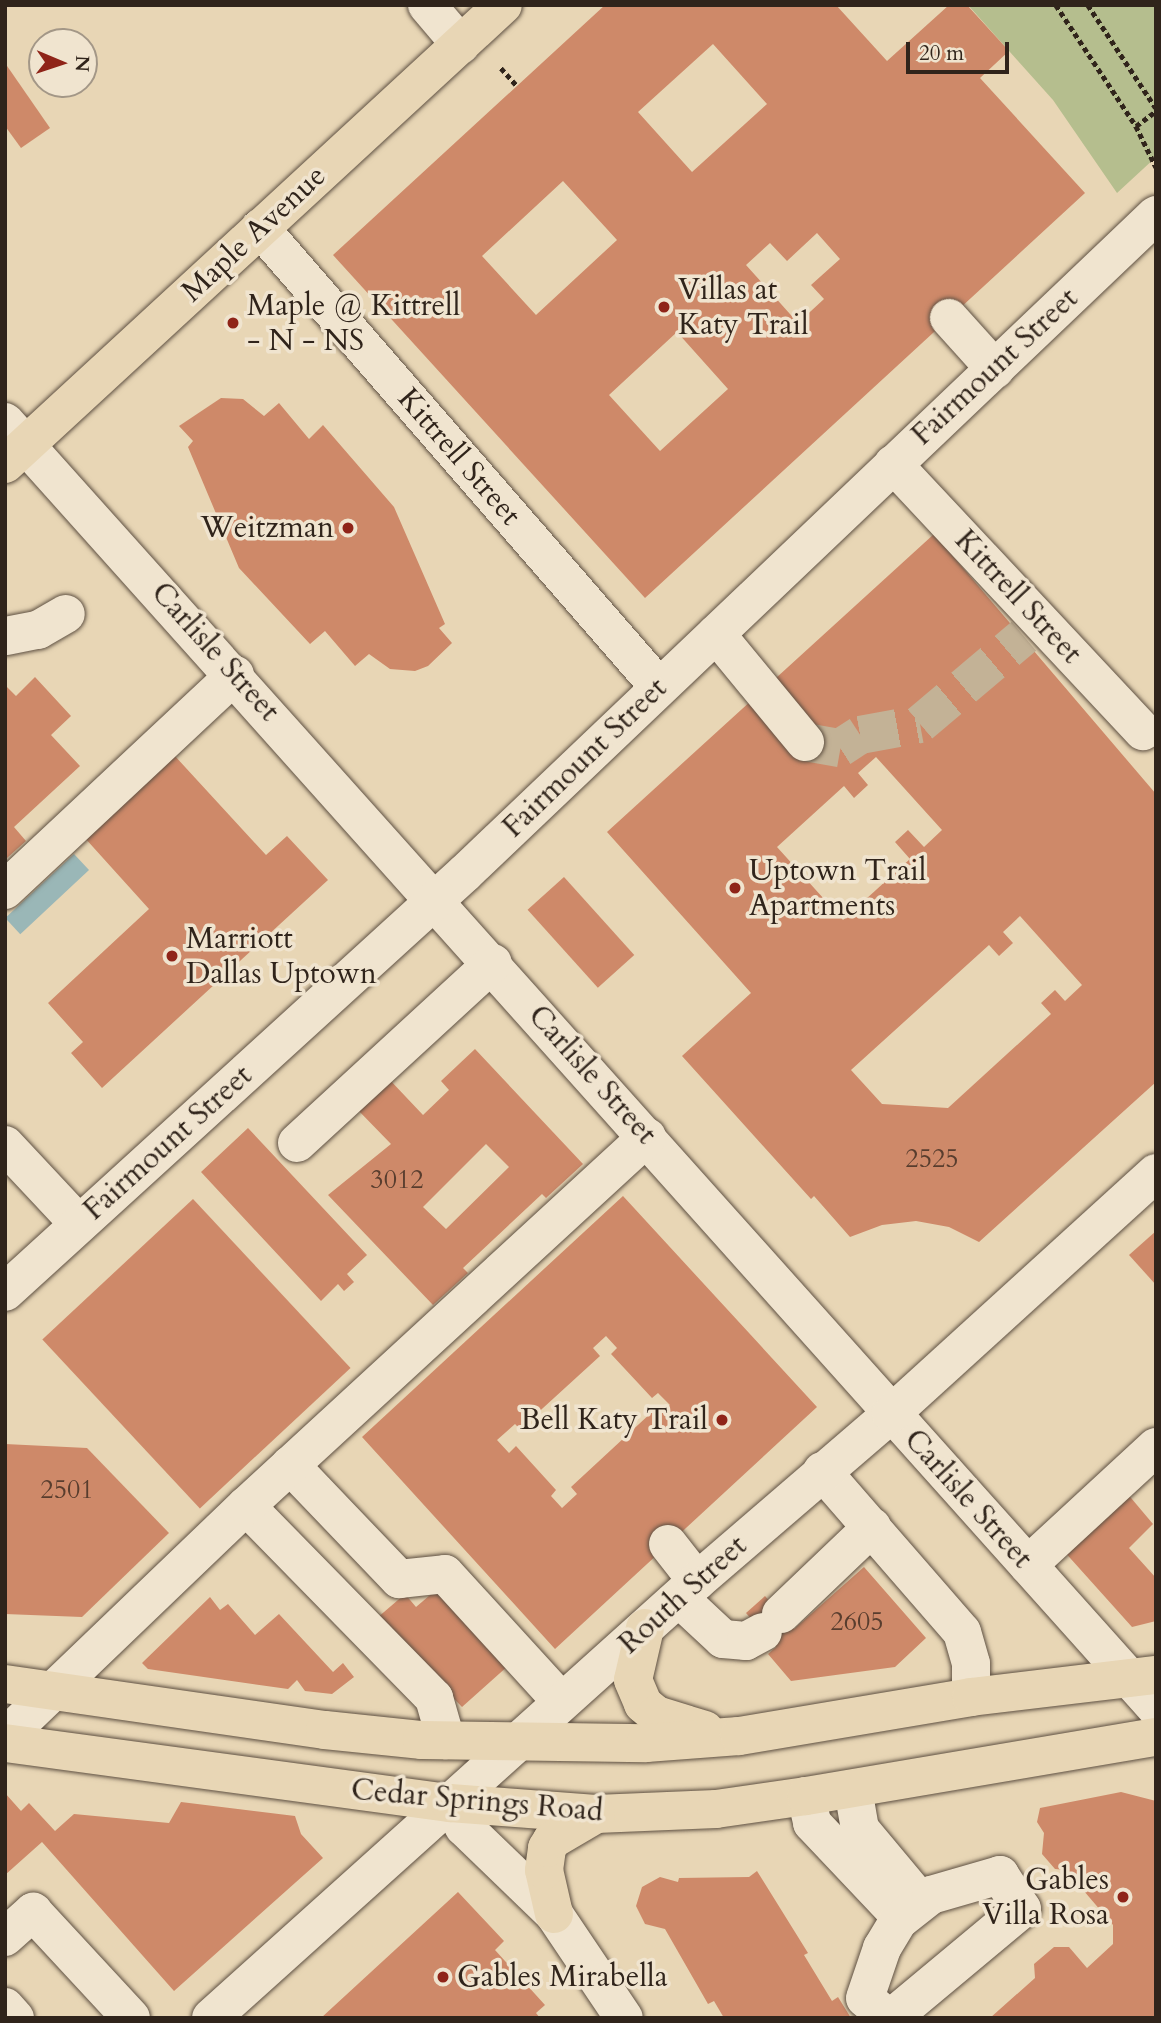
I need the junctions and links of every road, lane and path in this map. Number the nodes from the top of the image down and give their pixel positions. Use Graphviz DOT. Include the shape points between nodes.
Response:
graph roads {
  1 [pos="427,5"];
  2 [pos="503,5"];
  3 [pos="1056,5"];
  4 [pos="1088,5"];
  5 [pos="461,45"];
  6 [pos="501,68"];
  7 [pos="517,86"];
  8 [pos="1156,110"];
  9 [pos="1136,126"];
  10 [pos="1156,167"];
  11 [pos="1156,215"];
  12 [pos="260,228"];
  13 [pos="948,318"];
  14 [pos="995,369"];
  15 [pos="13,443"];
  16 [pos="893,464"];
  17 [pos="66,614"];
  18 [pos="716,634"];
  19 [pos="6,636"];
  20 [pos="236,675"];
  21 [pos="659,687"];
  22 [pos="1143,731"];
  23 [pos="805,742"];
  24 [pos="5,890"];
  25 [pos="435,899"];
  26 [pos="493,963"];
  27 [pos="647,1137"];
  28 [pos="297,1143"];
  29 [pos="5,1145"];
  30 [pos="1156,1173"];
  31 [pos="79,1224"];
  32 [pos="5,1292"];
  33 [pos="891,1414"];
  34 [pos="1156,1447"];
  35 [pos="290,1465"];
  36 [pos="822,1471"];
  37 [pos="246,1506"];
  38 [pos="872,1527"];
  39 [pos="668,1544"];
  40 [pos="1028,1565"];
  41 [pos="688,1590"];
  42 [pos="645,1628"];
  43 [pos="1142,1676"];
  44 [pos="5,1684"];
  45 [pos="59,1690"];
  46 [pos="971,1697"];
  47 [pos="562,1702"];
  48 [pos="1156,1708"];
  49 [pos="738,1736"];
  50 [pos="5,1737"];
  51 [pos="1156,1737"];
  52 [pos="446,1740"];
  53 [pos="519,1741"];
  54 [pos="5,1744"];
  55 [pos="853,1789"];
  56 [pos="806,1796"];
  57 [pos="450,1803"];
  58 [pos="596,1814"];
  59 [pos="911,1910"];
  60 [pos="554,1914"];
  61 [pos="5,1937"];
  62 [pos="5,2007"];
  63 [pos="15,2018"];
  64 [pos="131,2018"];
  65 [pos="211,2018"];
  66 [pos="624,2018"];
  67 [pos="889,2018"];
  1 -- 5 [label="street"];
  2 -- 5 [label="main road, Maple Avenue"];
  3 -- 9 [label="path"];
  4 -- 8 [label="path"];
  5 -- 12 [label="main road, Maple Avenue"];
  6 -- 7 [label="path"];
  8 -- 9 [label="path"];
  9 -- 10 [label="path"];
  11 -- 14 [label="street, Fairmount Street"];
  12 -- 15 [label="main road, Maple Avenue"];
  12 -- 21 [label="street, Kittrell Street"];
  13 -- 14 [label="street"];
  14 -- 16 [label="street, Fairmount Street"];
  15 -- 20 [label="street, Carlisle Street"];
  16 -- 18 [label="street, Fairmount Street"];
  16 -- 22 [label="street, Kittrell Street" via="1032,628"];
  17 -- 19 [label="street" via="38,630"];
  18 -- 21 [label="street, Fairmount Street"];
  18 -- 23 [label="street"];
  20 -- 24 [label="street"];
  20 -- 25 [label="street, Carlisle Street"];
  21 -- 25 [label="street, Fairmount Street"];
  25 -- 26 [label="street, Carlisle Street"];
  25 -- 31 [label="street, Fairmount Street"];
  26 -- 27 [label="street, Carlisle Street"];
  26 -- 28 [label="street"];
  27 -- 33 [label="street, Carlisle Street"];
  27 -- 35 [label="street"];
  29 -- 31 [label="street"];
  30 -- 33 [label="street, Routh Street"];
  31 -- 32 [label="street, Fairmount Street"];
  33 -- 36 [label="street, Routh Street"];
  33 -- 40 [label="street, Carlisle Street"];
  34 -- 40 [label="street"];
  35 -- 37 [label="street"];
  35 -- 47 [label="street" via="399,1579 445,1574"];
  36 -- 38 [label="street"];
  36 -- 41 [label="street, Routh Street"];
  37 -- 45 [label="street"];
  37 -- 52 [label="street" via="434,1698"];
  38 -- 41 [label="street" via="772,1623 746,1641 723,1639"];
  38 -- 46 [label="street" via="962,1632 971,1664"];
  39 -- 41 [label="street"];
  40 -- 43 [label="street, Carlisle Street"];
  41 -- 42 [label="street, Routh Street"];
  42 -- 47 [label="street, Routh Street"];
  42 -- 49 [label="main road" via="633,1680 648,1710 681,1726"];
  43 -- 46 [label="main road, Cedar Springs Road"];
  43 -- 48 [label="street, Carlisle Street"];
  44 -- 45 [label="main road, Cedar Springs Road"];
  45 -- 50 [label="street"];
  45 -- 52 [label="main road, Cedar Springs Road" via="325,1730"];
  46 -- 49 [label="main road, Cedar Springs Road"];
  47 -- 53 [label="street, Routh Street"];
  49 -- 53 [label="main road, Cedar Springs Road" via="646,1743"];
  51 -- 55 [label="main road, Cedar Springs Road"];
  52 -- 53 [label="main road, Cedar Springs Road"];
  53 -- 57 [label="street, Routh Street"];
  54 -- 57 [label="main road, Cedar Springs Road"];
  55 -- 56 [label="main road, Cedar Springs Road"];
  55 -- 59 [label="street" via="860,1829"];
  56 -- 58 [label="main road, Cedar Springs Road" via="716,1808"];
  56 -- 59 [label="street" via="812,1823"];
  57 -- 58 [label="main road, Cedar Springs Road"];
  57 -- 60 [label="street" via="464,1827"];
  57 -- 65 [label="street, Routh Street"];
  58 -- 60 [label="main road" via="552,1840 547,1848 544,1870"];
  59 -- 67 [label="street" via="882,1948 865,1998"];
  59 -- 67 [label="street" via="953,1886 1000,1875 1022,1909"];
  60 -- 66 [label="street"];
  61 -- 64 [label="street" via="33,1912"];
  62 -- 63 [label="street"];
}
